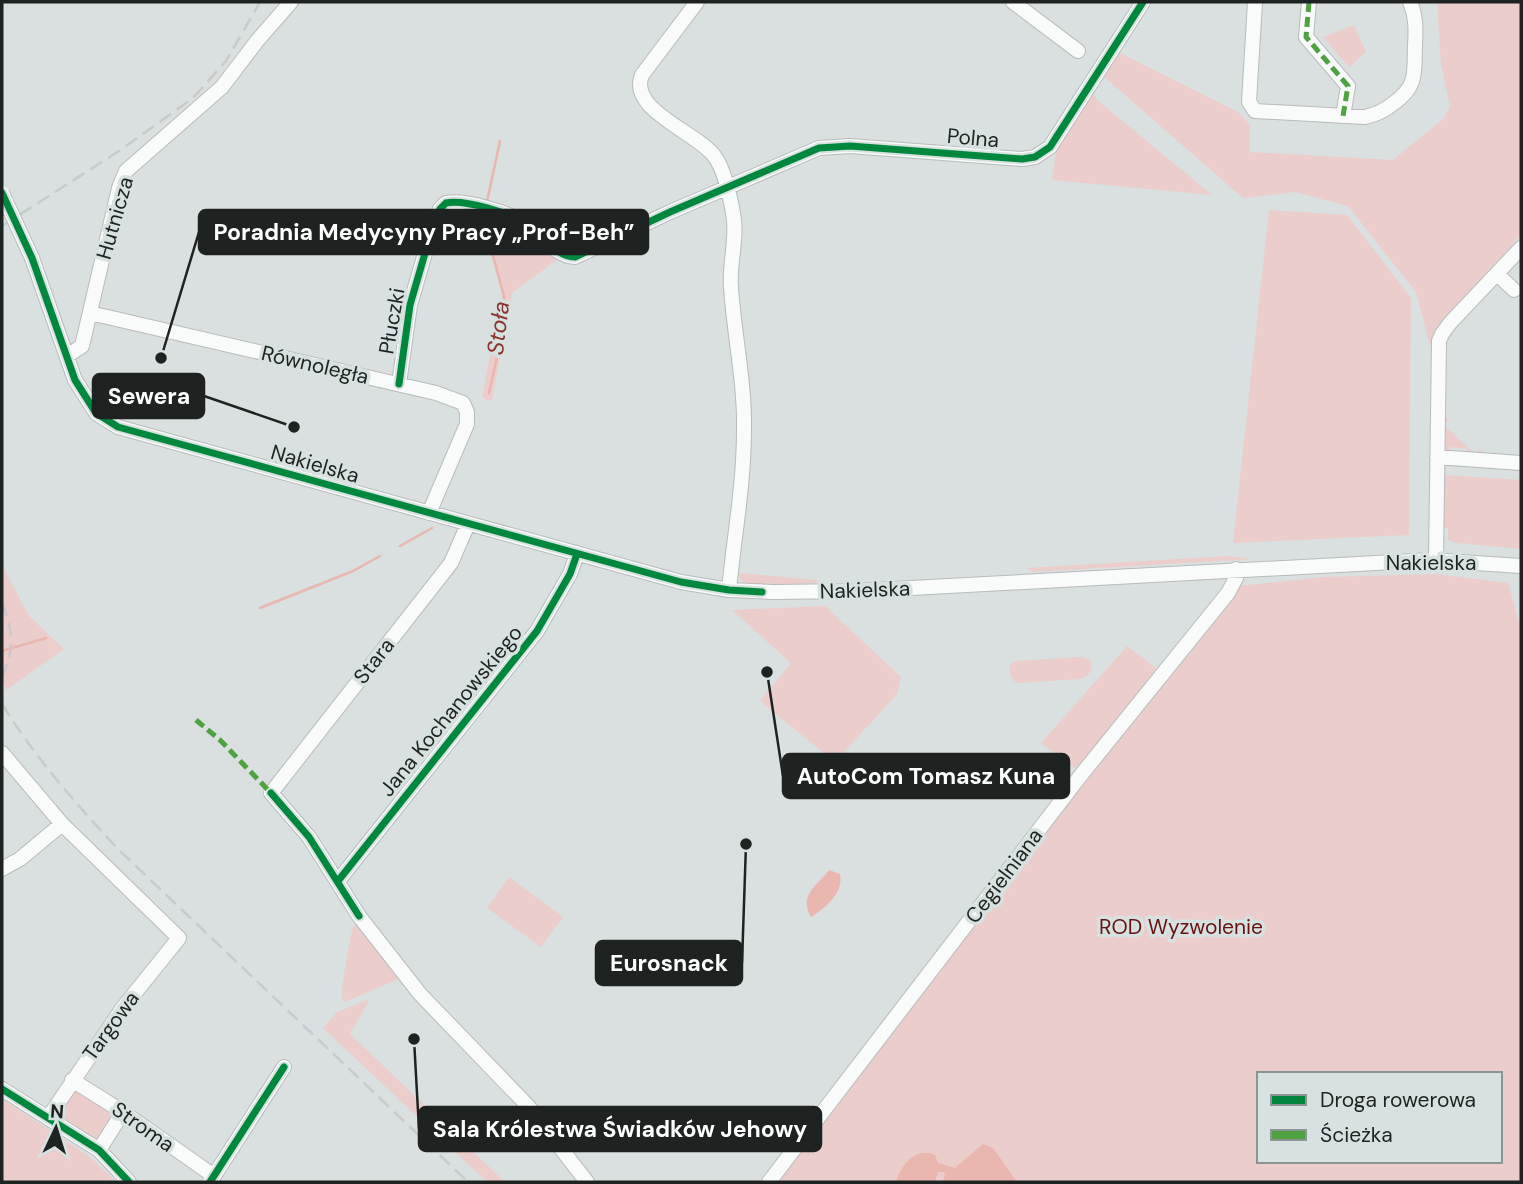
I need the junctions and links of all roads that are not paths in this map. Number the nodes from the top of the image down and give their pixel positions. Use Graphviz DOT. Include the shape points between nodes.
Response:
graph roads {
  1 [pos="291,2"];
  2 [pos="697,2"];
  3 [pos="1013,2"];
  4 [pos="1143,2"];
  5 [pos="1255,2"];
  6 [pos="1309,2"];
  7 [pos="1410,2"];
  8 [pos="1078,51"];
  9 [pos="1343,116"];
  10 [pos="726,188"];
  11 [pos="2,193"];
  12 [pos="1521,248"];
  13 [pos="1497,274"];
  14 [pos="1514,290"];
  15 [pos="90,313"];
  16 [pos="67,356"];
  17 [pos="398,384"];
  18 [pos="1437,457"];
  19 [pos="1521,463"];
  20 [pos="429,513"];
  21 [pos="468,524"];
  22 [pos="577,554"];
  23 [pos="1436,560"];
  24 [pos="1521,566"];
  25 [pos="1236,569"];
  26 [pos="729,590"];
  27 [pos="2,753"];
  28 [pos="62,824"];
  29 [pos="2,869"];
  30 [pos="338,881"];
  31 [pos="284,1067"];
  32 [pos="72,1080"];
  33 [pos="2,1089"];
  34 [pos="122,1112"];
  35 [pos="48,1118"];
  36 [pos="99,1150"];
  37 [pos="212,1179"];
  38 [pos="130,1182"];
  39 [pos="587,1182"];
  40 [pos="769,1182"];
  1 -- 15 [label="street, Hutnicza" via="210,99 126,171"];
  2 -- 10 [label="street" via="642,75 639,86 646,102 714,155"];
  3 -- 8 [label="street"];
  4 -- 10 [label="street, Polna" via="1050,147 1035,157 829,146"];
  5 -- 9 [label="street" via="1249,102 1255,111"];
  6 -- 9 [label="street" via="1306,37 1348,86"];
  7 -- 9 [label="street" via="1416,28 1412,86 1381,113"];
  10 -- 17 [label="street, Płuczki" via="575,257 562,255 517,218 446,203 440,209 410,305"];
  10 -- 26 [label="street" via="735,228 730,284 744,432"];
  11 -- 16 [label="street, Nakielska, bridge" via="32,258"];
  12 -- 13 [label="street"];
  13 -- 14 [label="street"];
  13 -- 18 [label="street" via="1441,334"];
  15 -- 16 [label="street, Hutnicza" via="82,346"];
  15 -- 17 [label="street, Równoległa"];
  16 -- 20 [label="street, Nakielska" via="91,407 118,427"];
  17 -- 20 [label="street, Równoległa" via="454,399 466,408 467,424"];
  18 -- 19 [label="street"];
  18 -- 23 [label="street"];
  20 -- 21 [label="street, Nakielska"];
  21 -- 22 [label="street, Nakielska"];
  21 -- 30 [label="street, Stara" via="451,563 271,793 309,837"];
  22 -- 26 [label="street, Nakielska"];
  22 -- 30 [label="street, Jana Kochanowskiego" via="537,631"];
  23 -- 24 [label="street, Nakielska"];
  23 -- 25 [label="street, Nakielska"];
  25 -- 26 [label="street, Nakielska" via="856,591"];
  25 -- 40 [label="street, Cegielniana" via="1228,593 1081,775"];
  27 -- 28 [label="street"];
  28 -- 29 [label="street"];
  28 -- 32 [label="street, Targowa" via="179,938"];
  30 -- 39 [label="street" via="359,916 420,994 528,1106"];
  31 -- 37 [label="street"];
  32 -- 34 [label="street, Stroma"];
  32 -- 35 [label="street, Targowa"];
  33 -- 35 [label="street"];
  34 -- 36 [label="street"];
  34 -- 37 [label="street, Stroma"];
  35 -- 36 [label="street"];
  36 -- 38 [label="street"];
}
